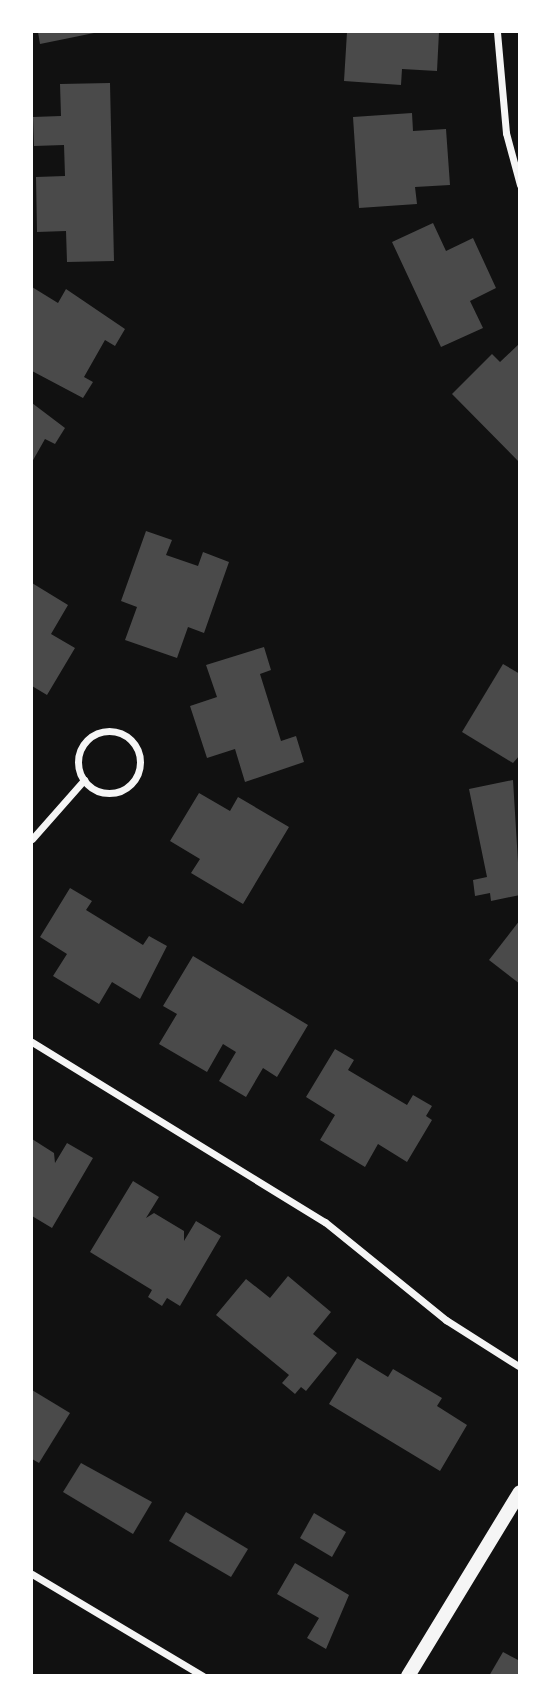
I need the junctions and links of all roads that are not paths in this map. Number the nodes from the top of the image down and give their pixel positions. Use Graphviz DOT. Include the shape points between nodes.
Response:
graph roads {
  1 [pos="497,32"];
  2 [pos="520,185"];
  3 [pos="84,780"];
  4 [pos="32,839"];
  5 [pos="32,1042"];
  6 [pos="520,1367"];
  7 [pos="520,1492"];
  8 [pos="32,1574"];
  9 [pos="203,1675"];
  10 [pos="408,1675"];
  1 -- 2 [label="street" via="506,133"];
  3 -- 3 [label="street" via="106,793 119,792 138,774 138,748 119,731 93,734 78,755"];
  3 -- 4 [label="street"];
  5 -- 6 [label="street" via="325,1222 446,1320"];
  7 -- 10 [label="main road"];
  8 -- 9 [label="street"];
}
